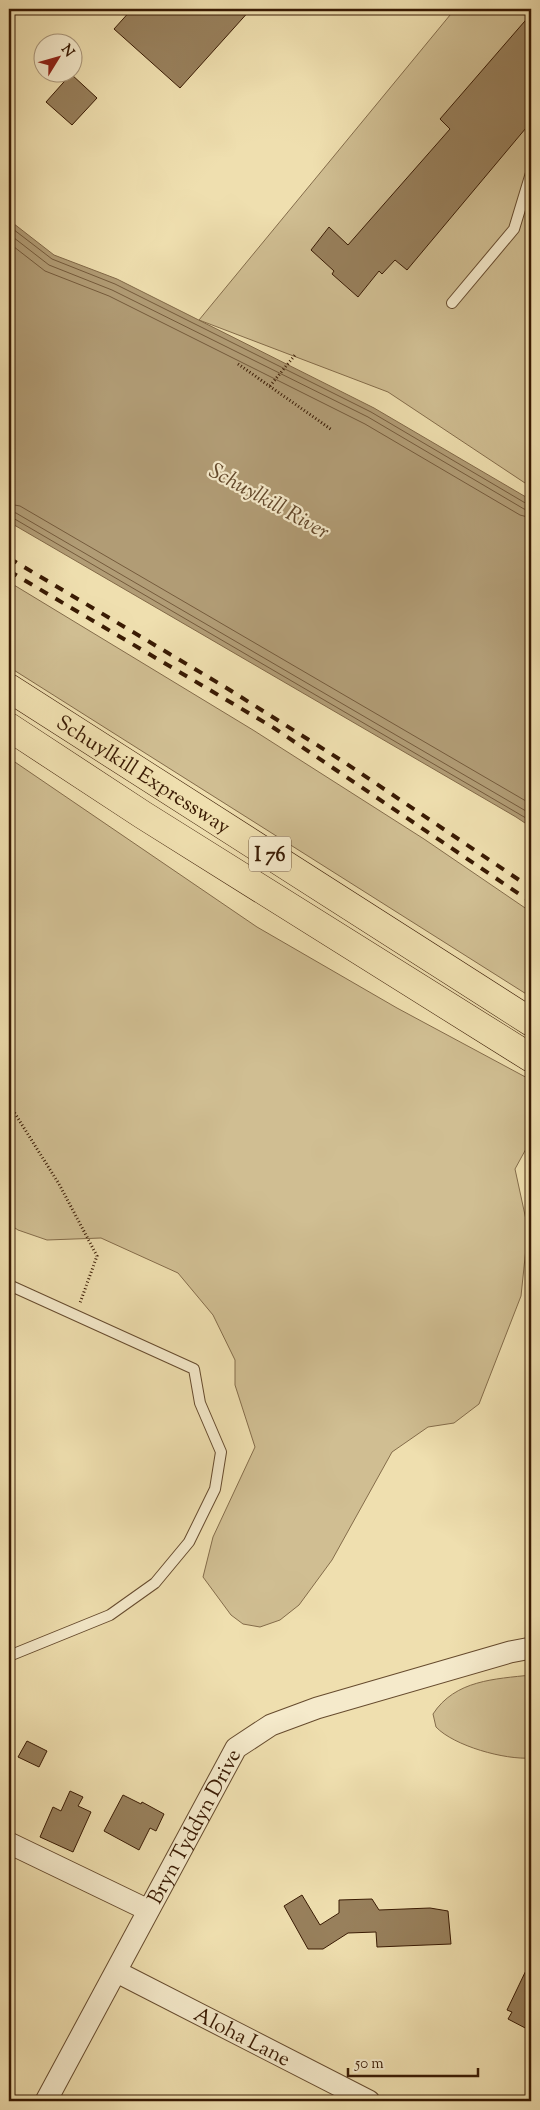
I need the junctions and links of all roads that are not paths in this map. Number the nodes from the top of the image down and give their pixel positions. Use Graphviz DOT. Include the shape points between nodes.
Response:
graph roads {
  1 [pos="531,172"];
  2 [pos="452,303"];
  3 [pos="9,688"];
  4 [pos="9,727"];
  5 [pos="531,1022"];
  6 [pos="531,1058"];
  7 [pos="9,1284"];
  8 [pos="531,1648"];
  9 [pos="9,1656"];
  10 [pos="9,1843"];
  11 [pos="148,1910"];
  12 [pos="117,1972"];
  13 [pos="46,2101"];
  14 [pos="369,2101"];
  1 -- 2 [label="lane" via="514,230"];
  3 -- 5 [label="highway, Schuylkill Expressway / I 76"];
  4 -- 6 [label="highway, Schuylkill Expressway / I 76" via="143,815"];
  7 -- 9 [label="lane" via="194,1369 200,1403 221,1452 216,1489 189,1542 155,1583 110,1614"];
  8 -- 11 [label="street, Bryn Tyddyn Drive" via="317,1708 271,1725 236,1748"];
  10 -- 11 [label="street"];
  11 -- 12 [label="street, Bryn Tyddyn Drive"];
  12 -- 13 [label="street, Bryn Tyddyn Drive"];
  12 -- 14 [label="street, Aloha Lane"];
}
